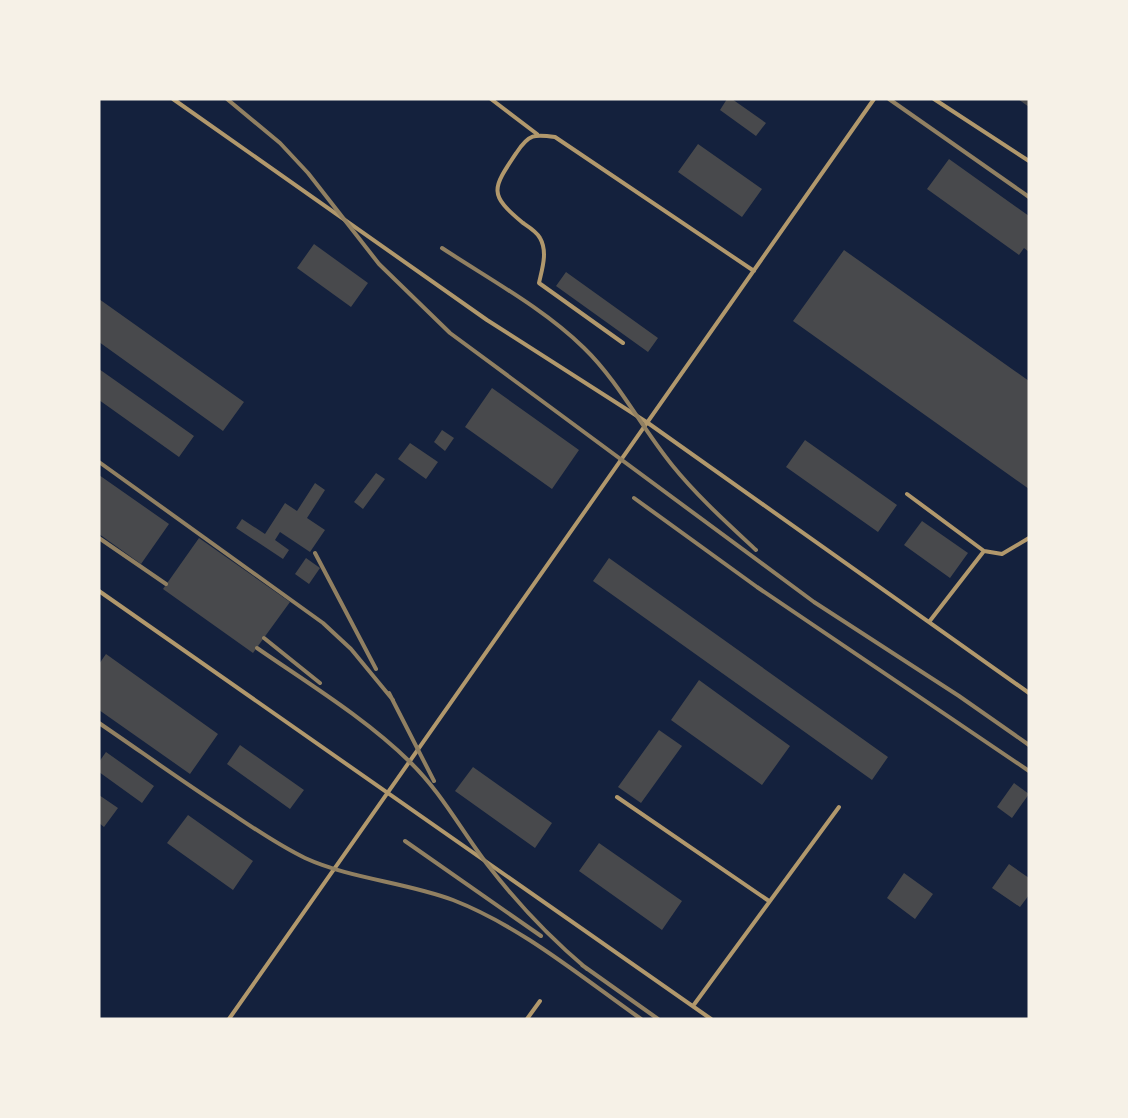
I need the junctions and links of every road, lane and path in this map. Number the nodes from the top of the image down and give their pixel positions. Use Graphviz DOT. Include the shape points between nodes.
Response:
graph roads {
  1 [pos="173,99"];
  2 [pos="491,99"];
  3 [pos="874,99"];
  4 [pos="934,99"];
  5 [pos="537,134"];
  6 [pos="1029,161"];
  7 [pos="754,271"];
  8 [pos="623,343"];
  9 [pos="648,423"];
  10 [pos="907,494"];
  11 [pos="1029,538"];
  12 [pos="984,550"];
  13 [pos="99,591"];
  14 [pos="929,622"];
  15 [pos="1029,693"];
  16 [pos="388,794"];
  17 [pos="617,796"];
  18 [pos="839,807"];
  19 [pos="768,901"];
  20 [pos="540,1001"];
  21 [pos="693,1006"];
  22 [pos="229,1019"];
  23 [pos="527,1019"];
  24 [pos="711,1019"];
  1 -- 9 [label="lane" via="487,320"];
  2 -- 5 [label="lane"];
  3 -- 7 [label="lane"];
  4 -- 6 [label="lane"];
  5 -- 7 [label="lane" via="555,136"];
  5 -- 8 [label="lane" via="525,141 502,175 496,192 500,204 540,237 545,252 539,283"];
  7 -- 9 [label="lane"];
  9 -- 14 [label="lane"];
  9 -- 16 [label="lane"];
  10 -- 12 [label="lane"];
  11 -- 12 [label="lane" via="1002,554"];
  12 -- 14 [label="lane"];
  13 -- 16 [label="lane"];
  14 -- 15 [label="lane"];
  16 -- 21 [label="lane"];
  16 -- 22 [label="lane"];
  17 -- 19 [label="lane"];
  18 -- 19 [label="lane"];
  19 -- 21 [label="lane"];
  20 -- 23 [label="lane"];
  21 -- 24 [label="lane"];
}
